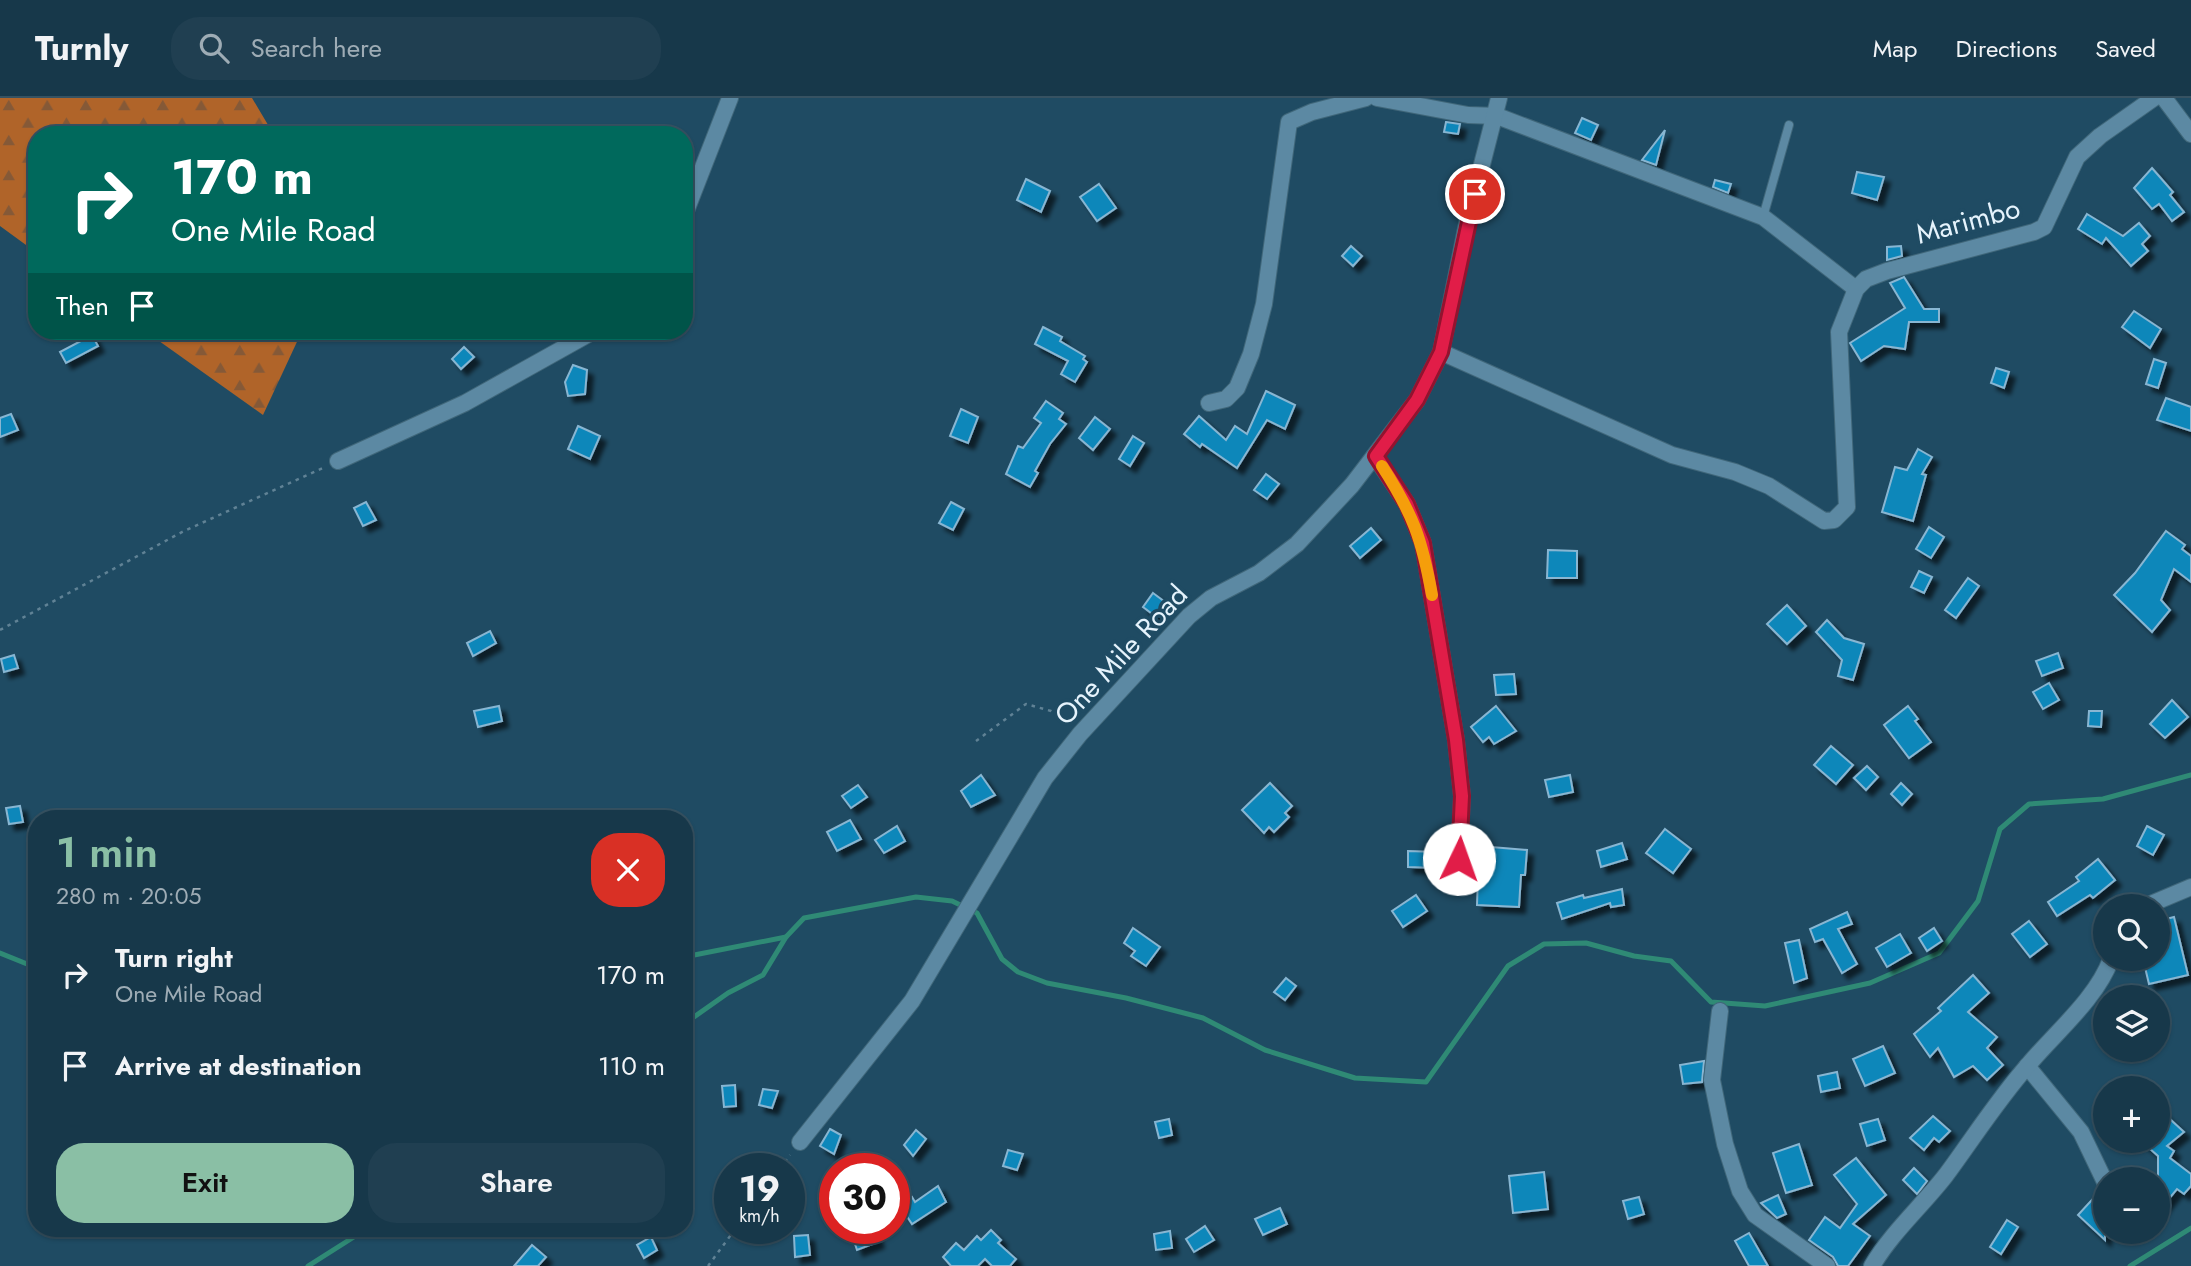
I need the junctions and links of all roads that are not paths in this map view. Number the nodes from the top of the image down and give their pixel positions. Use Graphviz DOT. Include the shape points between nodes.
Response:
graph roads {
  1 [pos="730,98"];
  2 [pos="1366,98"];
  3 [pos="1377,98"];
  4 [pos="1499,98"];
  5 [pos="2154,98"];
  6 [pos="2164,98"];
  7 [pos="1497,116"];
  8 [pos="1789,125"];
  9 [pos="2191,134"];
  10 [pos="693,193"];
  11 [pos="1763,217"];
  12 [pos="1856,289"];
  13 [pos="578,340"];
  14 [pos="1441,352"];
  15 [pos="1209,403"];
  16 [pos="1376,456"];
  17 [pos="338,461"];
  18 [pos="1459,859"];
  19 [pos="2191,887"];
  20 [pos="2170,896"];
  21 [pos="2107,971"];
  22 [pos="1720,1011"];
  23 [pos="2027,1066"];
  24 [pos="800,1142"];
  25 [pos="2098,1167"];
  26 [pos="1827,1266"];
  27 [pos="1872,1266"];
  1 -- 10 [label="street"];
  2 -- 15 [label="street" via="1289,122 1264,304 1251,355 1237,388 1226,399"];
  3 -- 7 [label="street"];
  4 -- 7 [label="street, One Mile Road"];
  5 -- 12 [label="street, Marimbo" via="2088,145 2077,158 2044,227 1887,271 1866,279"];
  6 -- 9 [label="street"];
  7 -- 11 [label="street"];
  7 -- 14 [label="street, One Mile Road" via="1468,219"];
  8 -- 11 [label="lane"];
  11 -- 12 [label="street"];
  12 -- 14 [label="street" via="1839,332 1847,507 1834,520 1824,520 1769,485 1672,455"];
  13 -- 17 [label="street" via="465,403"];
  14 -- 16 [label="street, One Mile Road" via="1417,400"];
  16 -- 18 [label="street" via="1407,504 1423,543 1456,740 1462,796"];
  16 -- 24 [label="street, One Mile Road" via="1297,544 1189,615 1080,734 1045,778 912,1001"];
  19 -- 20 [label="street"];
  21 -- 23 [label="street"];
  22 -- 26 [label="street" via="1712,1080 1740,1191 1755,1215"];
  23 -- 25 [label="street" via="2081,1132"];
  23 -- 27 [label="street"];
}
